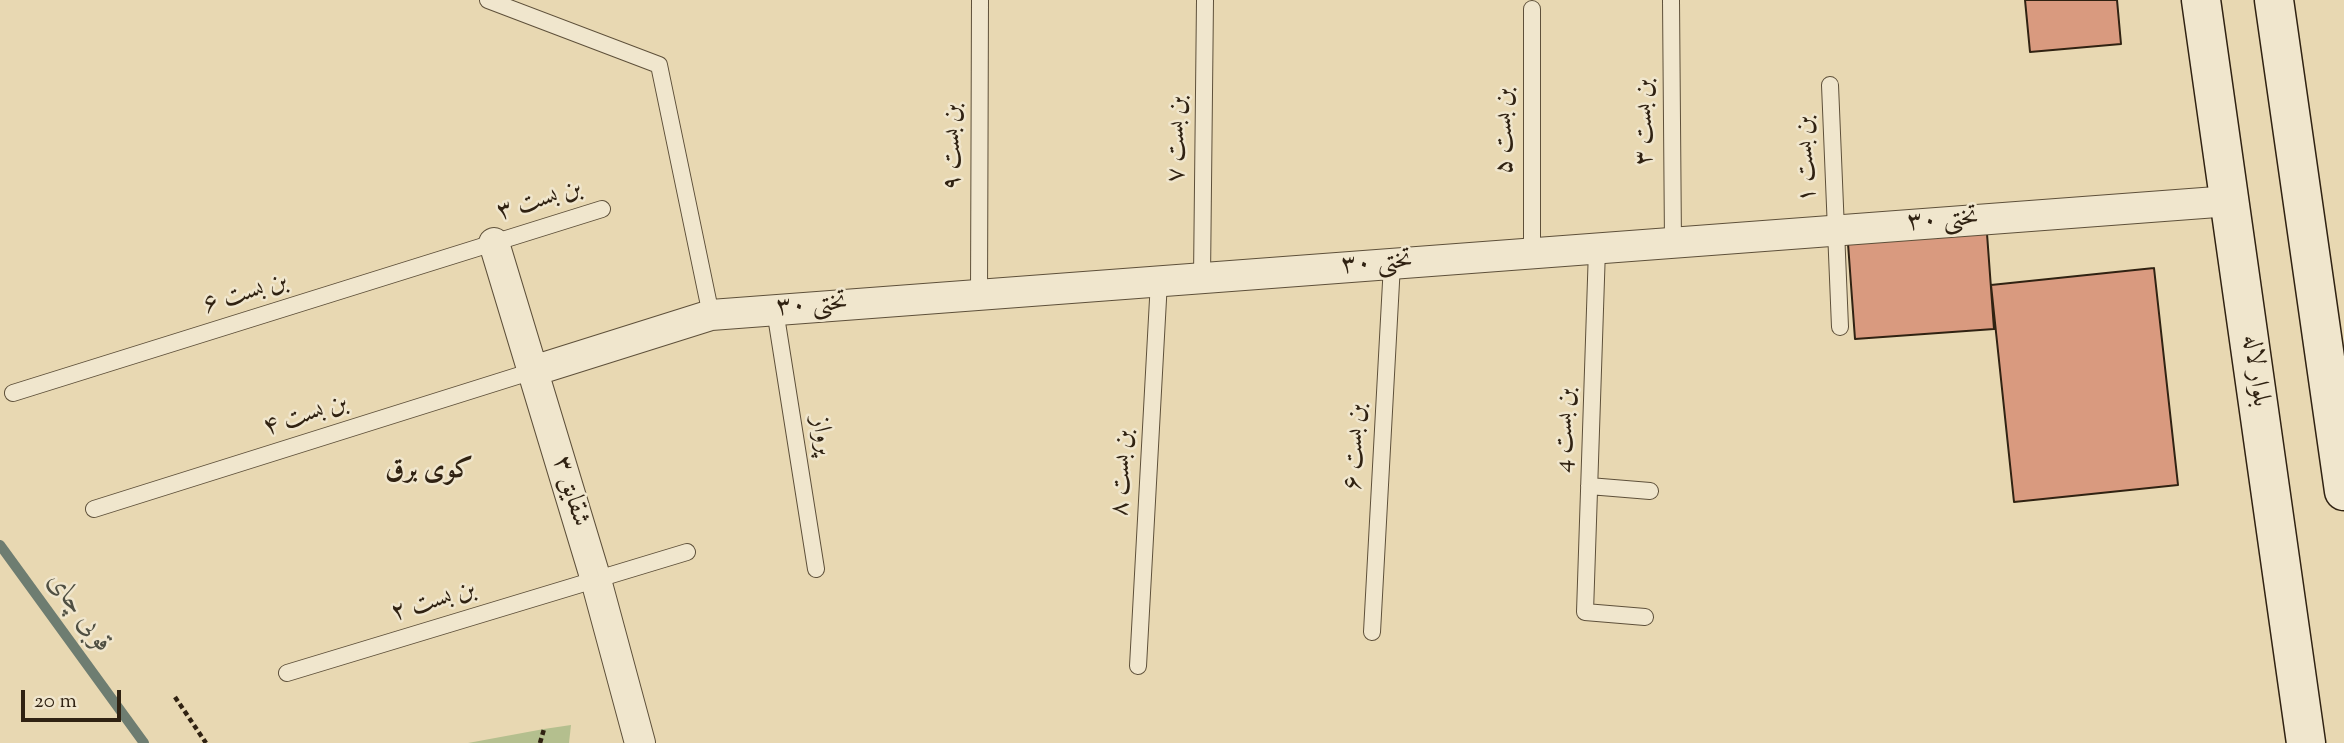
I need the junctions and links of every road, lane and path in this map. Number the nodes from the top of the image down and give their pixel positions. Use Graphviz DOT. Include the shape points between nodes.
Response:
graph roads {
  1 [pos="488,0"];
  2 [pos="980,0"];
  3 [pos="1205,0"];
  4 [pos="1671,0"];
  5 [pos="2201,0"];
  6 [pos="2274,0"];
  7 [pos="1532,9"];
  8 [pos="1830,85"];
  9 [pos="2230,201"];
  10 [pos="602,209"];
  11 [pos="1836,230"];
  12 [pos="494,243"];
  13 [pos="1672,243"];
  14 [pos="1597,249"];
  15 [pos="1532,253"];
  16 [pos="1392,264"];
  17 [pos="1202,278"];
  18 [pos="1159,281"];
  19 [pos="979,295"];
  20 [pos="775,310"];
  21 [pos="711,315"];
  22 [pos="1840,327"];
  23 [pos="533,371"];
  24 [pos="13,393"];
  25 [pos="1589,486"];
  26 [pos="1650,491"];
  27 [pos="2344,491"];
  28 [pos="94,509"];
  29 [pos="687,552"];
  30 [pos="816,569"];
  31 [pos="596,580"];
  32 [pos="1645,617"];
  33 [pos="1372,632"];
  34 [pos="1138,666"];
  35 [pos="287,673"];
  36 [pos="174,697"];
  37 [pos="544,729"];
  38 [pos="206,743"];
  39 [pos="540,743"];
  40 [pos="640,743"];
  41 [pos="2306,743"];
  1 -- 21 [label="lane" via="659,65"];
  2 -- 19 [label="lane, بن بست ۹"];
  3 -- 17 [label="lane, بن بست ۷"];
  4 -- 13 [label="lane, بن بست ۳"];
  5 -- 9 [label="street, بلوار لاله"];
  6 -- 27 [label="street"];
  7 -- 15 [label="lane, بن بست ۵"];
  8 -- 11 [label="lane, بن بست ۱"];
  9 -- 11 [label="street, تختی ۳۰"];
  9 -- 41 [label="street, بلوار لاله"];
  10 -- 12 [label="lane, بن بست ۳"];
  11 -- 13 [label="street, تختی ۳۰"];
  11 -- 22 [label="lane"];
  12 -- 23 [label="street, شقایق ۳"];
  12 -- 24 [label="lane, بن بست ۶"];
  13 -- 14 [label="street, تختی ۳۰"];
  14 -- 15 [label="street, تختی ۳۰"];
  14 -- 25 [label="lane, بن بست 4"];
  15 -- 16 [label="street, تختی ۳۰"];
  16 -- 17 [label="street, تختی ۳۰"];
  16 -- 33 [label="lane, بن بست ۶"];
  17 -- 18 [label="street, تختی ۳۰"];
  18 -- 19 [label="street, تختی ۳۰"];
  18 -- 34 [label="lane, بن بست ۸"];
  19 -- 20 [label="street, تختی ۳۰"];
  20 -- 21 [label="street, تختی ۳۰"];
  20 -- 30 [label="lane, پرواز"];
  21 -- 23 [label="street, تختی ۳۰"];
  23 -- 28 [label="lane, بن بست ۴"];
  23 -- 31 [label="street, شقایق ۳"];
  25 -- 26 [label="lane"];
  25 -- 32 [label="lane, بن بست 4" via="1585,612"];
  29 -- 31 [label="lane"];
  31 -- 35 [label="lane, بن بست ۲"];
  31 -- 40 [label="street, شقایق ۳"];
  36 -- 38 [label="path"];
  37 -- 39 [label="path"];
}
